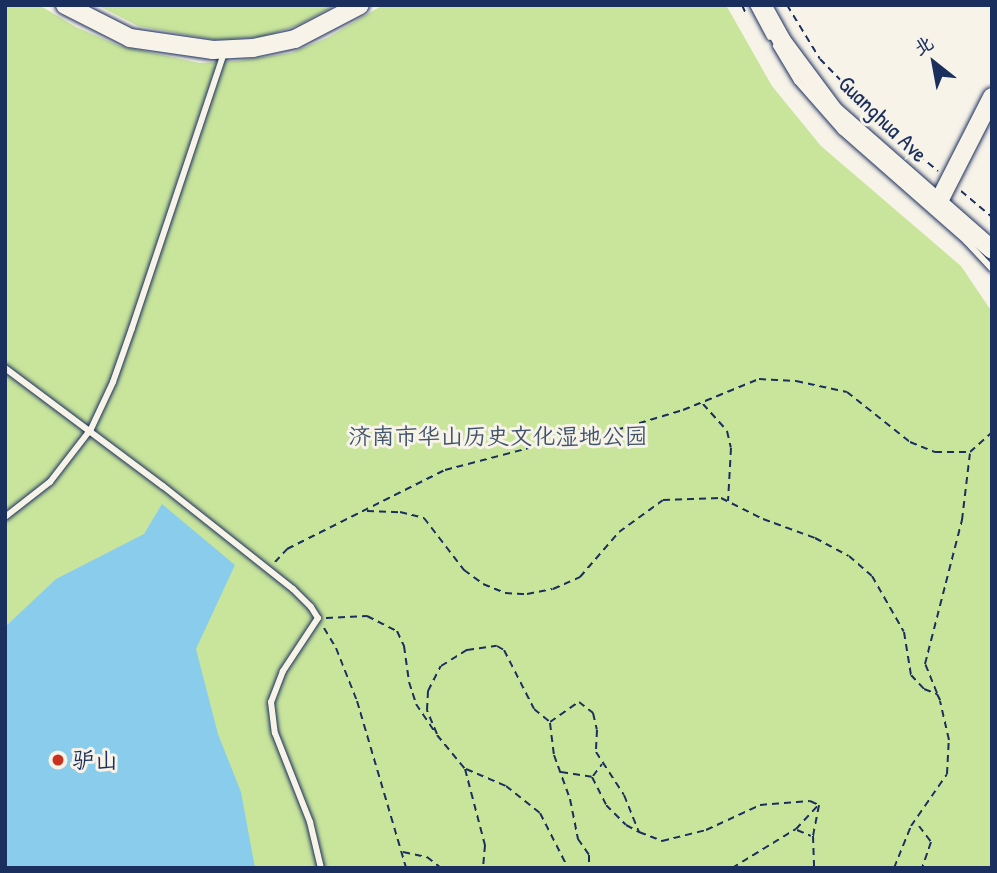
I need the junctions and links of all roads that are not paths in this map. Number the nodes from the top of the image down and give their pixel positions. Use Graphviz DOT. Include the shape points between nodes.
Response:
graph roads {
  1 [pos="65,5"];
  2 [pos="360,5"];
  3 [pos="753,5"];
  4 [pos="762,5"];
  5 [pos="225,50"];
  6 [pos="992,97"];
  7 [pos="938,203"];
  8 [pos="992,250"];
  9 [pos="992,269"];
  10 [pos="5,368"];
  11 [pos="91,429"];
  12 [pos="5,517"];
  13 [pos="321,868"];
  1 -- 5 [label="street" via="130,38"];
  2 -- 5 [label="street" via="295,39"];
  3 -- 9 [label="lane" via="817,106"];
  4 -- 7 [label="street, Guanghua Ave" via="782,41 834,111"];
  5 -- 11 [label="lane" via="113,382"];
  6 -- 7 [label="street"];
  7 -- 8 [label="street, Guanghua Ave"];
  10 -- 11 [label="lane"];
  11 -- 12 [label="lane" via="50,482"];
  11 -- 13 [label="lane" via="293,589 318,618 300,640 271,702 275,733 310,822"];
}
